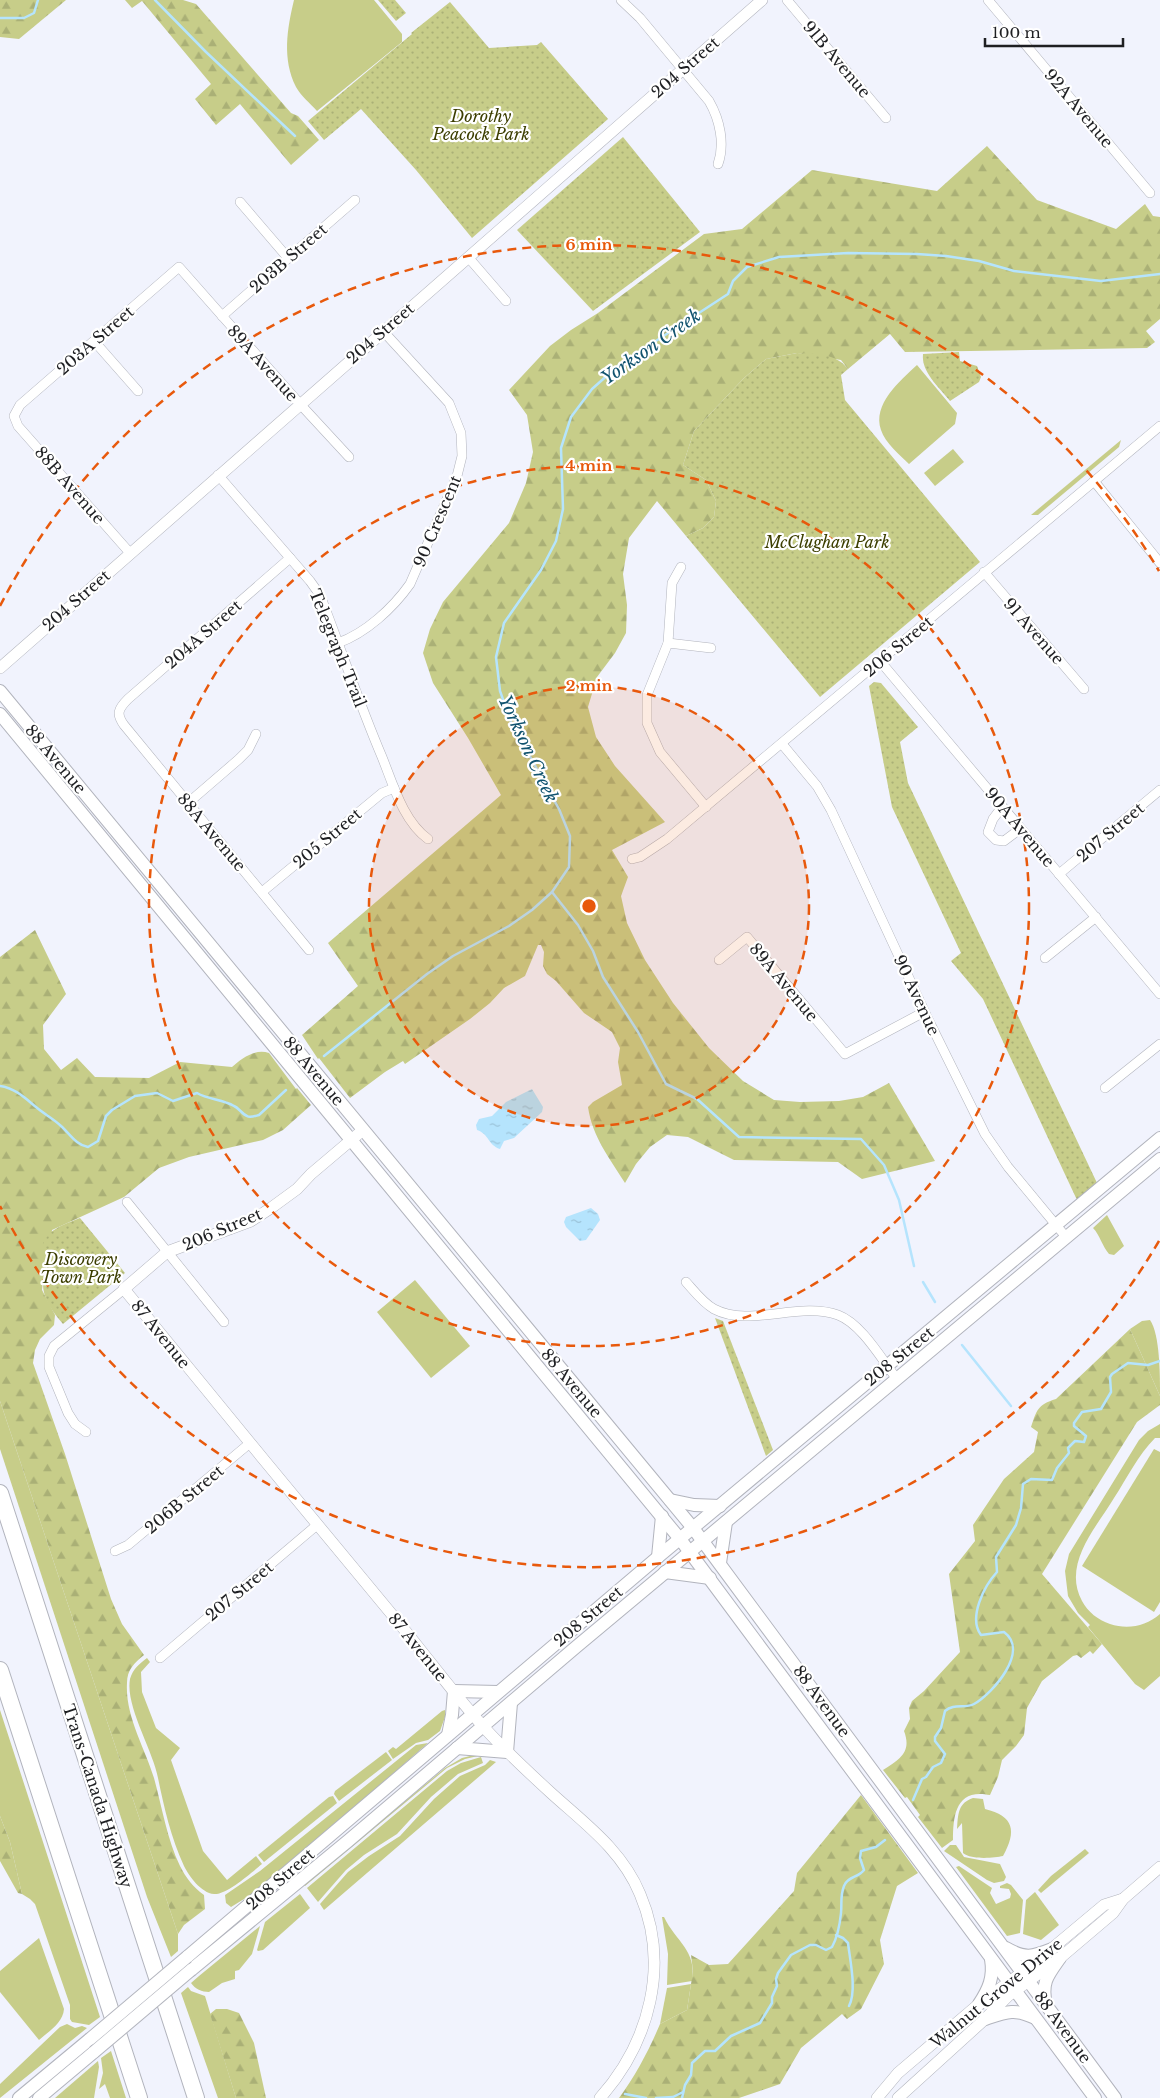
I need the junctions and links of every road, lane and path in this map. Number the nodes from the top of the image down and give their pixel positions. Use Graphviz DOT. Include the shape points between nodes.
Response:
graph roads {
  1 [pos="621,0"];
  2 [pos="762,0"];
  3 [pos="787,0"];
  4 [pos="988,0"];
  5 [pos="683,69"];
  6 [pos="886,118"];
  7 [pos="718,164"];
  8 [pos="1150,193"];
  9 [pos="355,200"];
  10 [pos="240,202"];
  11 [pos="468,257"];
  12 [pos="288,258"];
  13 [pos="178,267"];
  14 [pos="506,301"];
  15 [pos="222,316"];
  16 [pos="384,331"];
  17 [pos="94,341"];
  18 [pos="138,391"];
  19 [pos="300,404"];
  20 [pos="14,416"];
  21 [pos="1160,426"];
  22 [pos="349,457"];
  23 [pos="218,475"];
  24 [pos="1094,481"];
  25 [pos="130,553"];
  26 [pos="290,558"];
  27 [pos="1160,563"];
  28 [pos="682,567"];
  29 [pos="984,572"];
  30 [pos="338,643"];
  31 [pos="668,644"];
  32 [pos="711,648"];
  33 [pos="880,660"];
  34 [pos="0,668"];
  35 [pos="1084,689"];
  36 [pos="0,691"];
  37 [pos="118,712"];
  38 [pos="0,714"];
  39 [pos="256,734"];
  40 [pos="782,744"];
  41 [pos="394,788"];
  42 [pos="1160,790"];
  43 [pos="188,803"];
  44 [pos="1002,806"];
  45 [pos="706,807"];
  46 [pos="1020,829"];
  47 [pos="428,839"];
  48 [pos="632,859"];
  49 [pos="1059,874"];
  50 [pos="262,892"];
  51 [pos="1096,917"];
  52 [pos="309,950"];
  53 [pos="1045,958"];
  54 [pos="719,960"];
  55 [pos="227,965"];
  56 [pos="215,975"];
  57 [pos="1160,994"];
  58 [pos="924,1012"];
  59 [pos="1160,1044"];
  60 [pos="1105,1088"];
  61 [pos="363,1130"];
  62 [pos="1160,1138"];
  63 [pos="350,1141"];
  64 [pos="1160,1159"];
  65 [pos="392,1191"];
  66 [pos="127,1202"];
  67 [pos="1057,1226"];
  68 [pos="1066,1237"];
  69 [pos="459,1244"];
  70 [pos="168,1252"];
  71 [pos="686,1282"];
  72 [pos="124,1289"];
  73 [pos="224,1322"];
  74 [pos="887,1366"];
  75 [pos="898,1379"];
  76 [pos="86,1432"];
  77 [pos="250,1443"];
  78 [pos="0,1493"];
  79 [pos="670,1500"];
  80 [pos="720,1506"];
  81 [pos="662,1516"];
  82 [pos="726,1522"];
  83 [pos="317,1524"];
  84 [pos="693,1528"];
  85 [pos="680,1538"];
  86 [pos="703,1541"];
  87 [pos="115,1551"];
  88 [pos="690,1552"];
  89 [pos="658,1557"];
  90 [pos="720,1563"];
  91 [pos="665,1572"];
  92 [pos="710,1578"];
  93 [pos="160,1658"];
  94 [pos="0,1670"];
  95 [pos="454,1691"];
  96 [pos="498,1692"];
  97 [pos="511,1702"];
  98 [pos="472,1714"];
  99 [pos="483,1726"];
  100 [pos="448,1735"];
  101 [pos="457,1748"];
  102 [pos="508,1752"];
  103 [pos="1160,1867"];
  104 [pos="1002,1945"];
  105 [pos="1056,1953"];
  106 [pos="990,1956"];
  107 [pos="1025,1977"];
  108 [pos="1012,1986"];
  109 [pos="979,2004"];
  110 [pos="1046,2004"];
  111 [pos="985,2019"];
  112 [pos="1037,2019"];
  113 [pos="19,2098"];
  114 [pos="39,2098"];
  115 [pos="139,2098"];
  116 [pos="196,2098"];
  117 [pos="600,2098"];
  118 [pos="876,2098"];
  119 [pos="898,2098"];
  120 [pos="1096,2098"];
  121 [pos="1115,2098"];
  1 -- 5 [label="street"];
  2 -- 5 [label="street, 204 Street"];
  3 -- 6 [label="street, 91B Avenue"];
  4 -- 8 [label="street, 92A Avenue"];
  5 -- 7 [label="street" via="714,110 722,145"];
  5 -- 11 [label="street, 204 Street"];
  9 -- 12 [label="street, 203B Street"];
  10 -- 12 [label="street"];
  11 -- 14 [label="street"];
  11 -- 16 [label="street, 204 Street"];
  12 -- 15 [label="street, 203B Street"];
  13 -- 15 [label="street, 89A Avenue"];
  13 -- 17 [label="street, 203A Street"];
  15 -- 19 [label="street, 89A Avenue"];
  16 -- 19 [label="street, 204 Street"];
  16 -- 30 [label="street, 90 Crescent" via="449,403 461,433 462,456 458,476 410,584 402,596 359,633"];
  17 -- 18 [label="street"];
  17 -- 20 [label="street, 203A Street" via="20,405"];
  19 -- 22 [label="street, 89A Avenue"];
  19 -- 23 [label="street, 204 Street"];
  20 -- 25 [label="street, 88B Avenue" via="18,426"];
  21 -- 24 [label="street, 206 Street"];
  23 -- 25 [label="street, 204 Street"];
  23 -- 26 [label="street, Telegraph Trail"];
  24 -- 27 [label="street"];
  24 -- 29 [label="street, 206 Street"];
  25 -- 34 [label="street, 204 Street"];
  26 -- 30 [label="street, Telegraph Trail" via="320,595"];
  26 -- 37 [label="street, 204A Street" via="128,699"];
  28 -- 31 [label="street" via="672,583"];
  29 -- 33 [label="street, 206 Street"];
  29 -- 35 [label="street, 91 Avenue"];
  30 -- 41 [label="street, Telegraph Trail"];
  31 -- 32 [label="street"];
  31 -- 45 [label="street" via="647,695 646,723 660,752"];
  33 -- 40 [label="street, 206 Street"];
  33 -- 44 [label="street, 90A Avenue"];
  36 -- 55 [label="main road, 88 Avenue"];
  37 -- 43 [label="street, 88A Avenue" via="124,725"];
  38 -- 56 [label="main road, 88 Avenue"];
  39 -- 43 [label="street" via="239,760"];
  40 -- 45 [label="street, 206 Street"];
  40 -- 58 [label="street, 90 Avenue" via="828,806"];
  41 -- 47 [label="street, Telegraph Trail" via="410,821"];
  41 -- 50 [label="street, 205 Street" via="382,793"];
  42 -- 49 [label="street, 207 Street"];
  43 -- 50 [label="street, 88A Avenue"];
  44 -- 46 [label="street, 90A Avenue"];
  44 -- 46 [label="street" via="988,832 996,840 1004,840"];
  45 -- 48 [label="street, 206 Street" via="661,844"];
  46 -- 49 [label="street, 90A Avenue"];
  49 -- 51 [label="street, 90A Avenue"];
  50 -- 52 [label="street, 88A Avenue"];
  51 -- 53 [label="street"];
  51 -- 57 [label="street, 90A Avenue"];
  54 -- 58 [label="street, 89A Avenue" via="747,937 845,1054"];
  55 -- 56 [label="main road"];
  55 -- 61 [label="main road, 88 Avenue"];
  56 -- 63 [label="main road, 88 Avenue"];
  58 -- 67 [label="street, 90 Avenue" via="993,1147"];
  59 -- 60 [label="street"];
  61 -- 63 [label="street, 206 Street"];
  61 -- 69 [label="main road, 88 Avenue"];
  62 -- 67 [label="main road, 208 Street"];
  63 -- 65 [label="main road, 88 Avenue"];
  63 -- 70 [label="street, 206 Street" via="297,1189 251,1221"];
  64 -- 68 [label="main road, 208 Street"];
  65 -- 69 [label="main road" via="406,1198 448,1244"];
  65 -- 81 [label="main road, 88 Avenue"];
  66 -- 70 [label="street"];
  67 -- 68 [label="street, 90 Avenue"];
  67 -- 74 [label="main road, 208 Street"];
  68 -- 75 [label="main road, 208 Street"];
  69 -- 79 [label="main road, 88 Avenue"];
  70 -- 72 [label="street, 206 Street"];
  70 -- 73 [label="street"];
  71 -- 74 [label="street" via="714,1309 736,1316 813,1310 839,1316 858,1328"];
  72 -- 76 [label="street, 206 Street" via="54,1346 49,1356 49,1366 68,1413"];
  72 -- 77 [label="street, 87 Avenue"];
  74 -- 75 [label="street"];
  74 -- 80 [label="main road, 208 Street"];
  75 -- 82 [label="main road, 208 Street"];
  77 -- 83 [label="street, 87 Avenue"];
  77 -- 87 [label="street, 206B Street" via="128,1545"];
  78 -- 116 [label="highway, Trans-Canada Highway"];
  79 -- 80 [label="main road"];
  79 -- 84 [label="main road, 88 Avenue"];
  80 -- 84 [label="main road, 208 Street"];
  81 -- 85 [label="main road, 88 Avenue"];
  81 -- 89 [label="main road"];
  82 -- 86 [label="main road, 208 Street"];
  82 -- 90 [label="main road"];
  83 -- 93 [label="street, 207 Street"];
  83 -- 95 [label="street, 87 Avenue"];
  84 -- 85 [label="main road, 208 Street"];
  84 -- 86 [label="main road, 88 Avenue"];
  85 -- 88 [label="main road, 88 Avenue"];
  85 -- 89 [label="main road, 208 Street"];
  86 -- 88 [label="main road, 208 Street"];
  86 -- 90 [label="main road, 88 Avenue"];
  88 -- 91 [label="main road, 208 Street"];
  88 -- 92 [label="main road, 88 Avenue"];
  89 -- 96 [label="main road, 208 Street"];
  90 -- 104 [label="main road, 88 Avenue"];
  91 -- 92 [label="main road"];
  91 -- 97 [label="main road, 208 Street"];
  92 -- 106 [label="main road, 88 Avenue"];
  94 -- 115 [label="highway"];
  95 -- 96 [label="main road"];
  95 -- 98 [label="street, 87 Avenue"];
  95 -- 100 [label="main road"];
  96 -- 98 [label="main road, 208 Street"];
  97 -- 99 [label="main road, 208 Street"];
  97 -- 102 [label="main road"];
  98 -- 99 [label="street, 87 Avenue"];
  98 -- 100 [label="main road, 208 Street"];
  99 -- 101 [label="main road, 208 Street"];
  99 -- 102 [label="street, 87 Avenue"];
  100 -- 113 [label="main road, 208 Street, bridge"];
  101 -- 102 [label="main road"];
  101 -- 114 [label="main road, 208 Street, bridge"];
  102 -- 117 [label="street, 87 Avenue" via="615,1852 635,1884 646,1910 654,1952 653,1985 646,2021 628,2061"];
  103 -- 105 [label="street, Walnut Grove Drive" via="1123,1899 1104,1905"];
  104 -- 105 [label="main road" via="1027,1957"];
  104 -- 107 [label="main road, 88 Avenue"];
  105 -- 107 [label="street, Walnut Grove Drive"];
  105 -- 110 [label="main road" via="1045,1981"];
  106 -- 108 [label="main road, 88 Avenue"];
  106 -- 109 [label="main road" via="992,1981"];
  107 -- 108 [label="street, Walnut Grove Drive"];
  107 -- 110 [label="main road, 88 Avenue"];
  108 -- 109 [label="street, Walnut Grove Drive"];
  108 -- 111 [label="street, Walnut Grove Drive"];
  108 -- 112 [label="main road, 88 Avenue"];
  109 -- 118 [label="street, Walnut Grove Drive" via="898,2073"];
  110 -- 121 [label="main road, 88 Avenue"];
  111 -- 112 [label="main road" via="1005,2012 1023,2012"];
  111 -- 119 [label="street, Walnut Grove Drive"];
  112 -- 120 [label="main road, 88 Avenue"];
}
